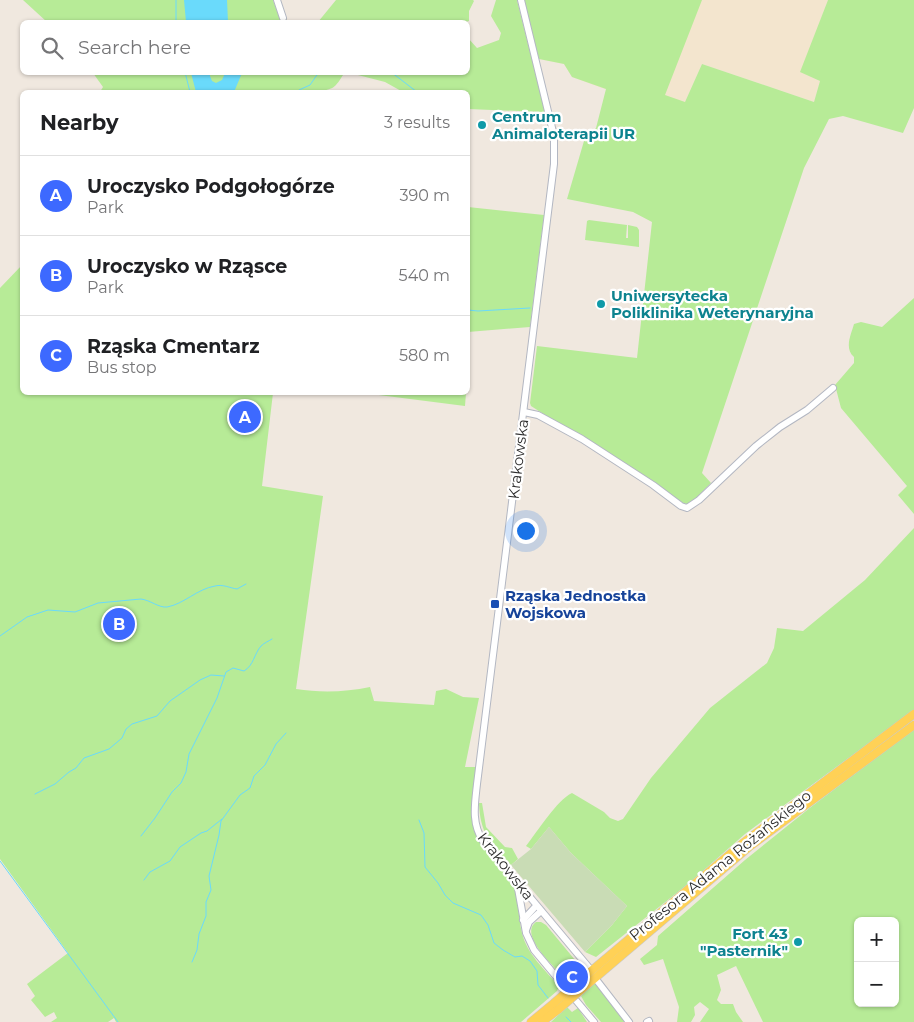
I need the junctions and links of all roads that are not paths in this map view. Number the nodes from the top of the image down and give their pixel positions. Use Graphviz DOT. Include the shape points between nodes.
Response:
graph roads {
  1 [pos="277,0"];
  2 [pos="521,0"];
  3 [pos="283,18"];
  4 [pos="833,388"];
  5 [pos="524,412"];
  6 [pos="914,714"];
  7 [pos="914,725"];
  8 [pos="516,882"];
  9 [pos="539,908"];
  10 [pos="523,920"];
  11 [pos="526,931"];
  12 [pos="593,974"];
  13 [pos="557,1006"];
  14 [pos="591,1020"];
  15 [pos="531,1022"];
  16 [pos="542,1022"];
  17 [pos="629,1022"];
  1 -- 3 [label="street"];
  2 -- 5 [label="street, Krakowska" via="554,136 554,164"];
  4 -- 5 [label="street" via="756,446 687,508 587,442 538,415"];
  5 -- 8 [label="street, Krakowska" via="475,810 479,834"];
  6 -- 12 [label="main road, Profesora Adama Rożańskiego" via="743,843"];
  7 -- 12 [label="main road, Profesora Adama Rożańskiego" via="750,848"];
  8 -- 9 [label="street, Krakowska"];
  8 -- 10 [label="street"];
  9 -- 10 [label="street"];
  9 -- 11 [label="street"];
  9 -- 12 [label="street, Krakowska"];
  10 -- 11 [label="street"];
  11 -- 14 [label="street" via="536,954"];
  12 -- 13 [label="main road, Profesora Adama Rożańskiego, bridge"];
  12 -- 17 [label="street, Krakowska"];
  13 -- 15 [label="main road, Profesora Adama Rożańskiego"];
  13 -- 16 [label="main road, Profesora Adama Rożańskiego"];
}
